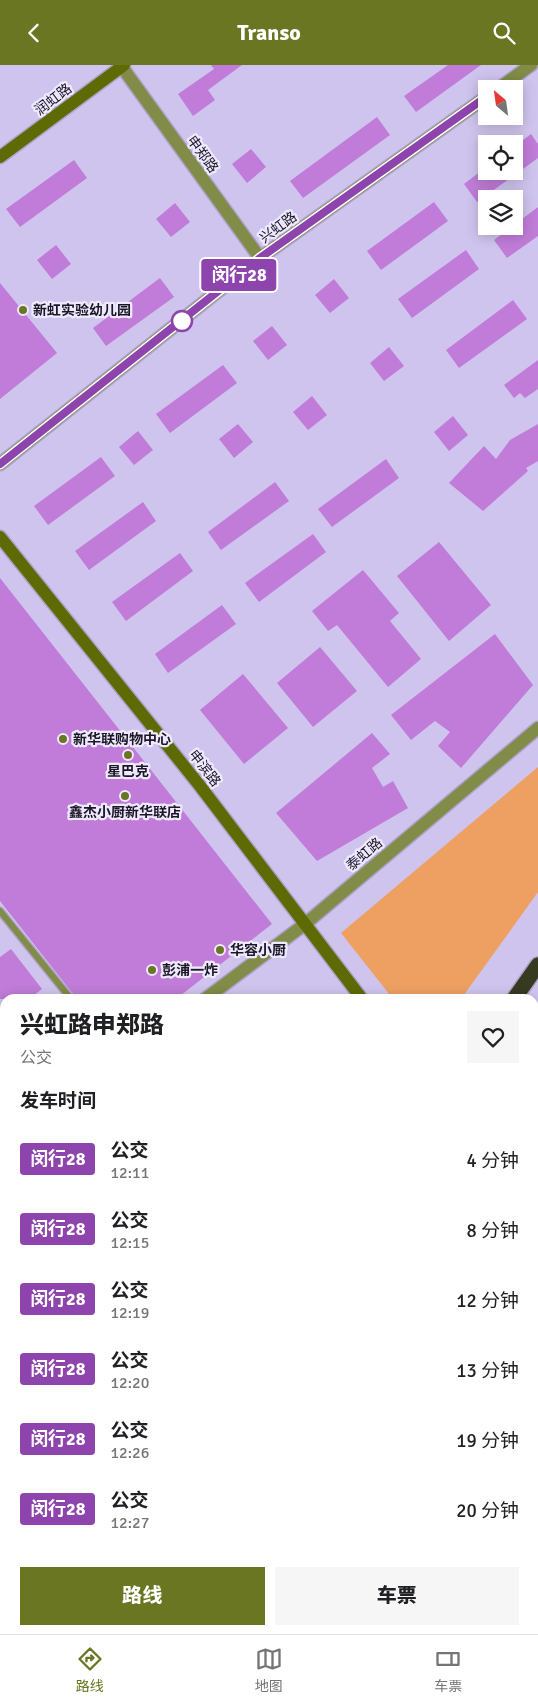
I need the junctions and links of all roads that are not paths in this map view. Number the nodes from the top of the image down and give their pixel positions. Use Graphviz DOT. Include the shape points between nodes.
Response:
graph roads {
  1 [pos="531,65"];
  2 [pos="123,66"];
  3 [pos="510,80"];
  4 [pos="478,103"];
  5 [pos="0,157"];
  6 [pos="260,258"];
  7 [pos="0,464"];
  8 [pos="0,537"];
  9 [pos="538,728"];
  10 [pos="0,911"];
  11 [pos="305,924"];
  12 [pos="538,964"];
  13 [pos="67,994"];
  14 [pos="212,994"];
  15 [pos="358,994"];
  16 [pos="517,994"];
  1 -- 3 [label="street"];
  2 -- 5 [label="main road, 润虹路"];
  2 -- 6 [label="street, 申郑路"];
  4 -- 6 [label="street, 兴虹路"];
  6 -- 7 [label="street, 兴虹路"];
  8 -- 11 [label="main road, 申滨路" via="194,778"];
  9 -- 11 [label="street, 泰虹路"];
  10 -- 13 [label="lane"];
  11 -- 14 [label="street, 泰虹路"];
  11 -- 15 [label="main road, 申滨路"];
  12 -- 16 [label="highway"];
}
